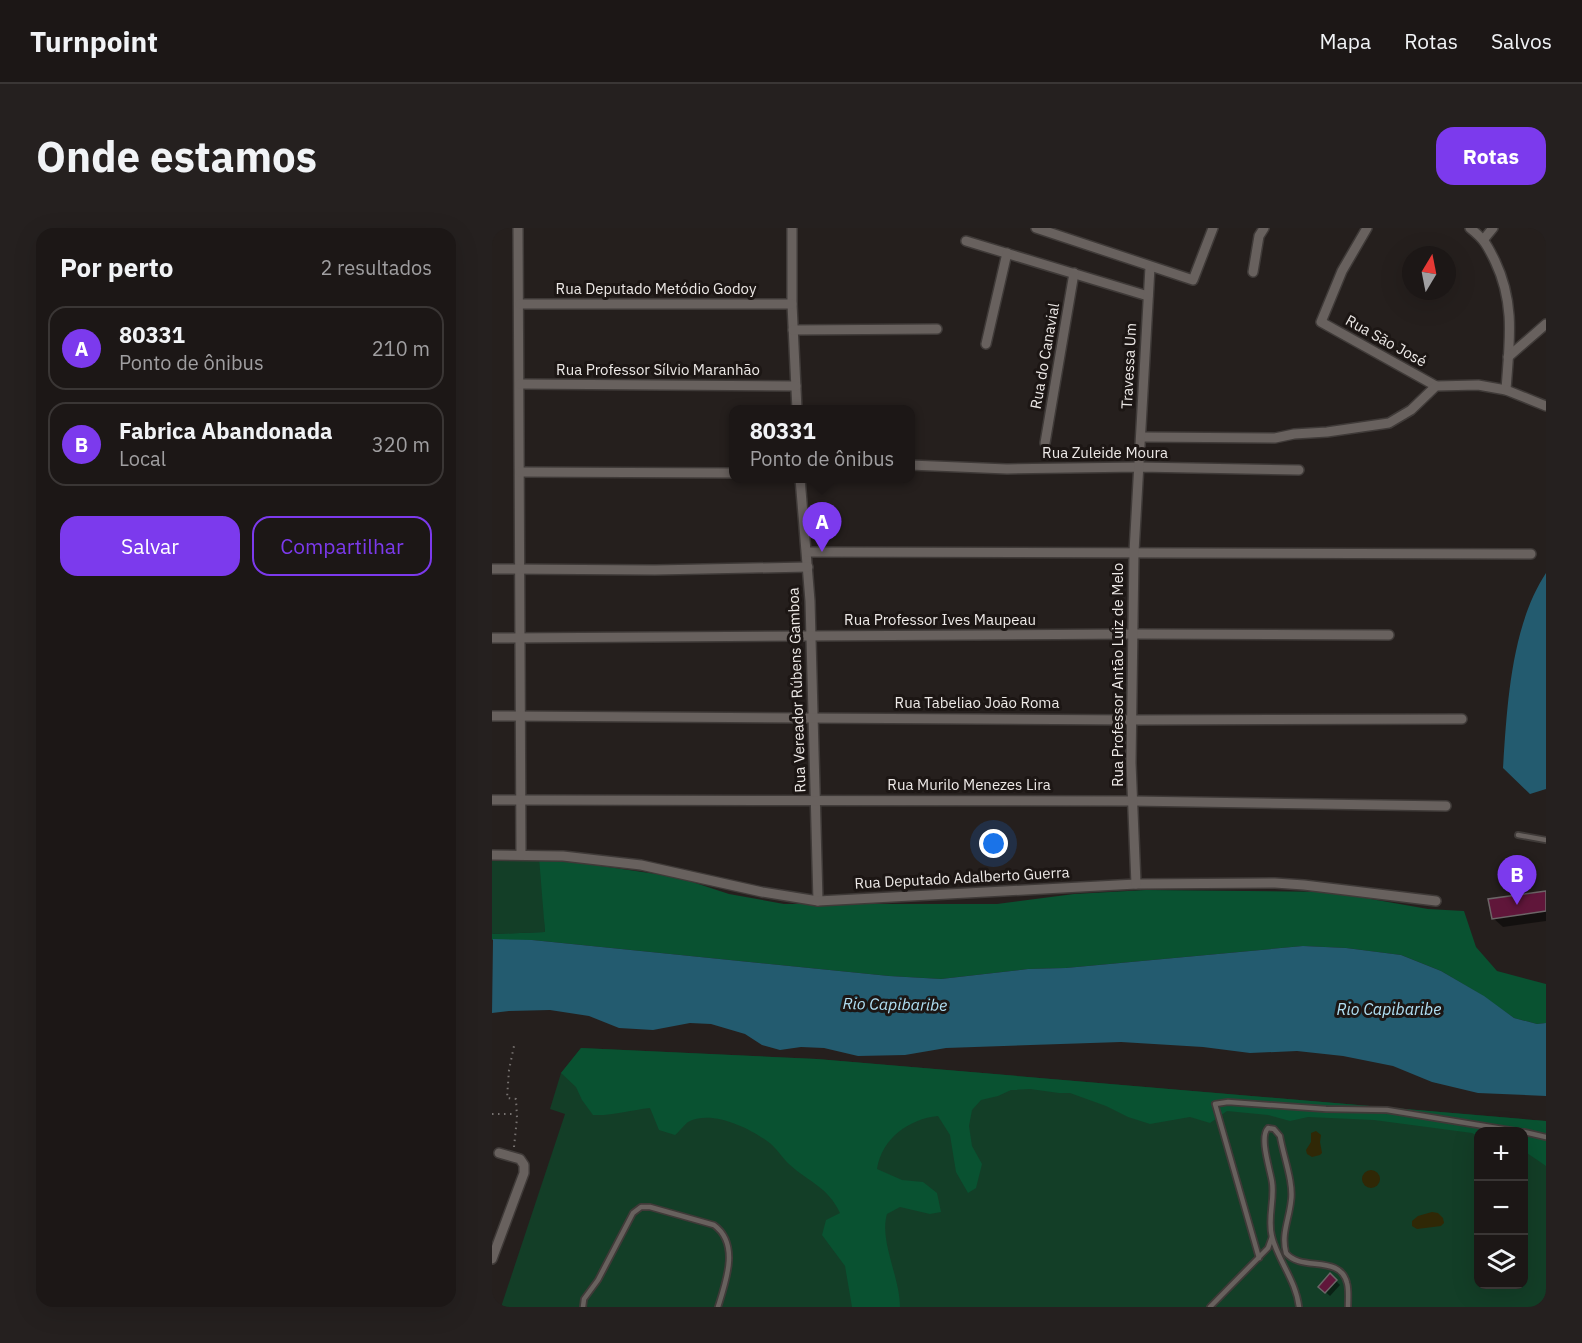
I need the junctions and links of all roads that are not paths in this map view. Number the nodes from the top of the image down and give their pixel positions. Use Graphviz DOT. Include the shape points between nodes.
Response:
graph roads {
  1 [pos="518,228"];
  2 [pos="792,228"];
  3 [pos="1036,228"];
  4 [pos="1213,228"];
  5 [pos="1264,228"];
  6 [pos="1367,228"];
  7 [pos="1470,228"];
  8 [pos="1493,228"];
  9 [pos="1485,240"];
  10 [pos="966,241"];
  11 [pos="1007,253"];
  12 [pos="1150,267"];
  13 [pos="1253,272"];
  14 [pos="1074,273"];
  15 [pos="1148,296"];
  16 [pos="792,303"];
  17 [pos="520,304"];
  18 [pos="1546,324"];
  19 [pos="937,329"];
  20 [pos="793,330"];
  21 [pos="986,344"];
  22 [pos="1508,357"];
  23 [pos="520,384"];
  24 [pos="796,386"];
  25 [pos="1436,386"];
  26 [pos="1506,390"];
  27 [pos="797,405"];
  28 [pos="1546,406"];
  29 [pos="1141,437"];
  30 [pos="1045,443"];
  31 [pos="915,465"];
  32 [pos="1139,467"];
  33 [pos="1299,470"];
  34 [pos="520,472"];
  35 [pos="729,473"];
  36 [pos="800,483"];
  37 [pos="807,552"];
  38 [pos="1134,552"];
  39 [pos="1531,554"];
  40 [pos="808,567"];
  41 [pos="492,569"];
  42 [pos="520,569"];
  43 [pos="1134,634"];
  44 [pos="1389,635"];
  45 [pos="811,636"];
  46 [pos="492,638"];
  47 [pos="519,638"];
  48 [pos="492,716"];
  49 [pos="521,716"];
  50 [pos="813,717"];
  51 [pos="1462,719"];
  52 [pos="1132,720"];
  53 [pos="815,799"];
  54 [pos="492,800"];
  55 [pos="521,800"];
  56 [pos="1133,801"];
  57 [pos="1446,806"];
  58 [pos="1518,836"];
  59 [pos="1546,840"];
  60 [pos="492,855"];
  61 [pos="521,855"];
  62 [pos="1136,884"];
  63 [pos="818,901"];
  64 [pos="1436,901"];
  65 [pos="1491,1127"];
  66 [pos="1528,1133"];
  67 [pos="1546,1137"];
  68 [pos="499,1153"];
  69 [pos="1272,1237"];
  70 [pos="1258,1258"];
  71 [pos="492,1259"];
  72 [pos="583,1307"];
  73 [pos="718,1307"];
  74 [pos="1210,1307"];
  75 [pos="1299,1307"];
  76 [pos="1348,1307"];
  1 -- 17 [label="street"];
  2 -- 16 [label="street"];
  3 -- 12 [label="street"];
  4 -- 12 [label="street" via="1193,280"];
  5 -- 13 [label="street"];
  6 -- 25 [label="street, Rua São José" via="1342,270 1321,322"];
  7 -- 9 [label="street"];
  8 -- 9 [label="street"];
  9 -- 22 [label="street" via="1508,299"];
  10 -- 11 [label="street"];
  11 -- 14 [label="street"];
  11 -- 21 [label="street"];
  12 -- 15 [label="street, Travessa Um"];
  14 -- 15 [label="street"];
  14 -- 30 [label="street, Rua do Canavial"];
  15 -- 29 [label="street, Travessa Um"];
  16 -- 17 [label="street, Rua Deputado Metódio Godoy"];
  16 -- 20 [label="street"];
  17 -- 23 [label="street"];
  18 -- 22 [label="street"];
  19 -- 20 [label="street"];
  20 -- 24 [label="street"];
  22 -- 26 [label="street"];
  23 -- 24 [label="street, Rua Professor Sílvio Maranhão"];
  23 -- 34 [label="street"];
  24 -- 27 [label="street"];
  25 -- 26 [label="street"];
  25 -- 29 [label="street, Rua Zuleide Moura" via="1411,410 1389,423 1275,438"];
  26 -- 28 [label="street"];
  29 -- 32 [label="street, Travessa Um"];
  31 -- 32 [label="street, Rua Zuleide Moura" via="1007,469"];
  32 -- 33 [label="street, Rua Zuleide Moura"];
  32 -- 38 [label="street, Rua Professor Antão Luiz de Melo"];
  34 -- 35 [label="street"];
  34 -- 42 [label="street"];
  36 -- 37 [label="street, Rua Vereador Rúbens Gamboa"];
  37 -- 38 [label="street"];
  37 -- 40 [label="street, Rua Vereador Rúbens Gamboa"];
  38 -- 39 [label="street"];
  38 -- 43 [label="street, Rua Professor Antão Luiz de Melo"];
  40 -- 42 [label="street"];
  40 -- 45 [label="street, Rua Vereador Rúbens Gamboa"];
  41 -- 42 [label="street"];
  42 -- 47 [label="street"];
  43 -- 44 [label="street, Rua Professor Ives Maupeau"];
  43 -- 45 [label="street, Rua Professor Ives Maupeau"];
  43 -- 52 [label="street, Rua Professor Antão Luiz de Melo"];
  45 -- 47 [label="street, Rua Professor Ives Maupeau"];
  45 -- 50 [label="street, Rua Vereador Rúbens Gamboa"];
  46 -- 47 [label="street, Rua Professor Ives Maupeau"];
  47 -- 49 [label="street"];
  48 -- 49 [label="street, Rua Tabeliao João Roma"];
  49 -- 50 [label="street, Rua Tabeliao João Roma"];
  49 -- 55 [label="street"];
  50 -- 52 [label="street, Rua Tabeliao João Roma"];
  50 -- 53 [label="street, Rua Vereador Rúbens Gamboa"];
  51 -- 52 [label="street, Rua Tabeliao João Roma"];
  52 -- 56 [label="street, Rua Professor Antão Luiz de Melo"];
  53 -- 55 [label="street, Rua Murilo Menezes Lira"];
  53 -- 56 [label="street, Rua Murilo Menezes Lira"];
  53 -- 63 [label="street, Rua Vereador Rúbens Gamboa"];
  54 -- 55 [label="street, Rua Murilo Menezes Lira"];
  55 -- 61 [label="street"];
  56 -- 57 [label="street, Rua Murilo Menezes Lira"];
  56 -- 62 [label="street, Rua Professor Antão Luiz de Melo"];
  58 -- 59 [label="lane"];
  60 -- 61 [label="street, Rua Deputado Adalberto Guerra"];
  61 -- 63 [label="street, Rua Deputado Adalberto Guerra" via="641,865"];
  62 -- 63 [label="street, Rua Deputado Adalberto Guerra"];
  62 -- 64 [label="street, Rua Deputado Adalberto Guerra" via="1304,885"];
  65 -- 70 [label="lane" via="1387,1110 1215,1104"];
  66 -- 67 [label="lane"];
  68 -- 71 [label="street" via="520,1159 524,1173"];
  69 -- 70 [label="lane"];
  69 -- 75 [label="lane"];
  69 -- 76 [label="lane" via="1273,1191 1266,1128 1280,1136 1292,1190 1284,1233 1286,1253 1296,1262 1338,1269 1347,1282"];
  70 -- 74 [label="lane"];
  72 -- 73 [label="lane" via="633,1213 641,1207 714,1225 722,1231 729,1256 728,1275"];
}
